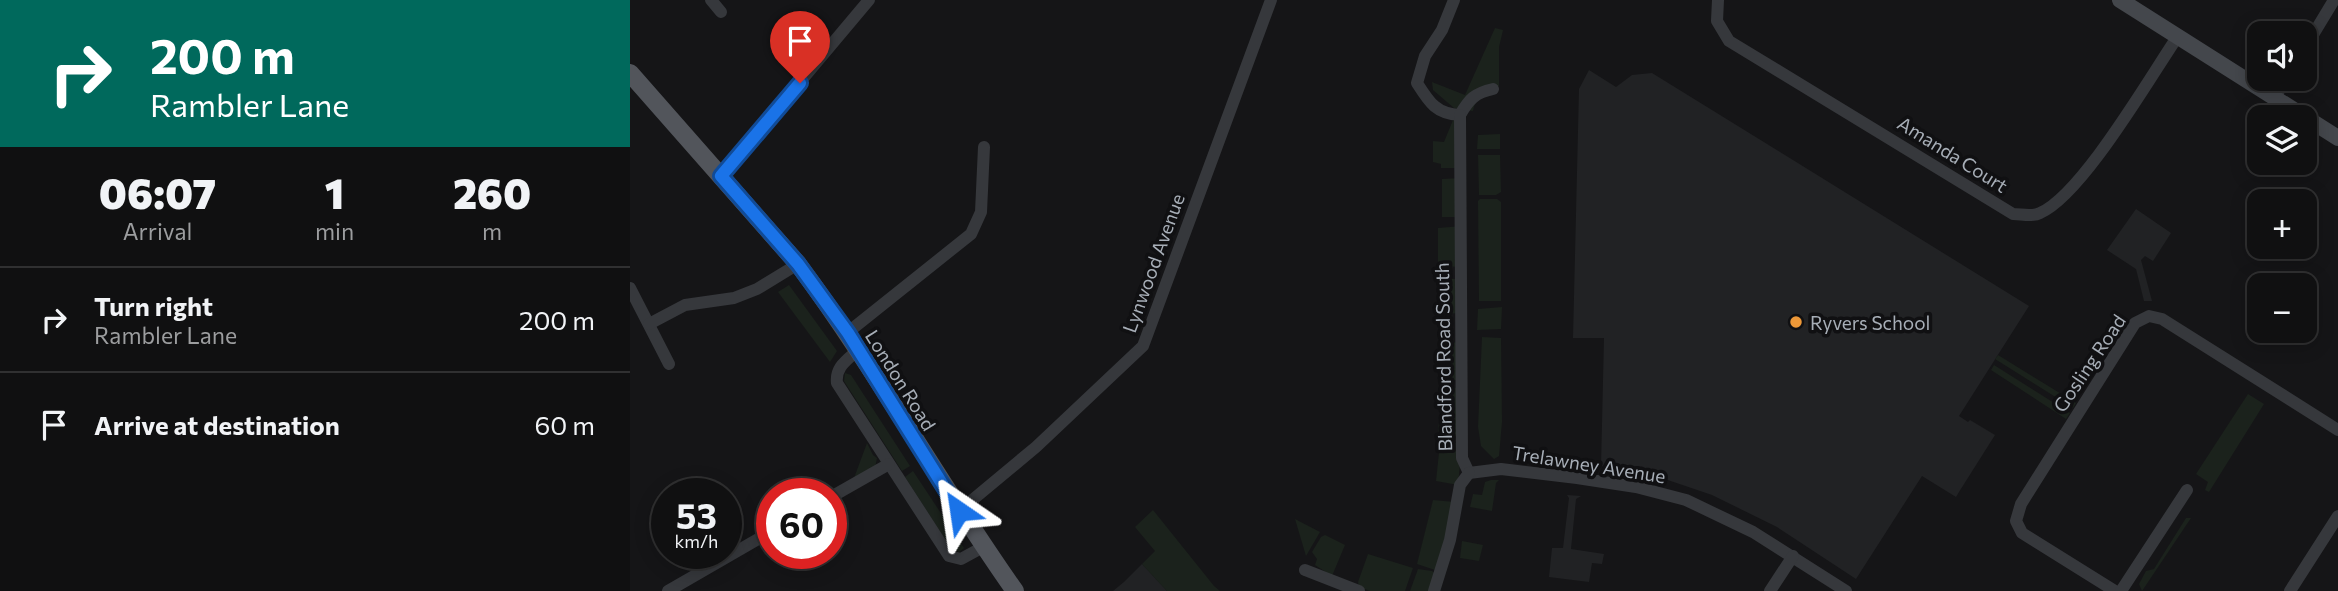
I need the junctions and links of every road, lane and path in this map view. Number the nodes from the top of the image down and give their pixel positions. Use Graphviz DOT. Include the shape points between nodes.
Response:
graph roads {
  1 [pos="711,0"];
  2 [pos="869,0"];
  3 [pos="1271,0"];
  4 [pos="1454,0"];
  5 [pos="1718,0"];
  6 [pos="2120,0"];
  7 [pos="2334,0"];
  8 [pos="721,12"];
  9 [pos="2317,28"];
  10 [pos="2178,36"];
  11 [pos="633,84"];
  12 [pos="1493,89"];
  13 [pos="2278,91"];
  14 [pos="2274,97"];
  15 [pos="1460,115"];
  16 [pos="2338,138"];
  17 [pos="984,147"];
  18 [pos="721,176"];
  19 [pos="798,264"];
  20 [pos="630,288"];
  21 [pos="649,324"];
  22 [pos="848,333"];
  23 [pos="858,349"];
  24 [pos="669,364"];
  25 [pos="2338,430"];
  26 [pos="889,464"];
  27 [pos="1469,473"];
  28 [pos="847,488"];
  29 [pos="2187,490"];
  30 [pos="959,511"];
  31 [pos="2338,516"];
  32 [pos="756,540"];
  33 [pos="983,547"];
  34 [pos="1793,556"];
  35 [pos="1305,570"];
  36 [pos="668,591"];
  37 [pos="1015,591"];
  38 [pos="1359,591"];
  39 [pos="1434,591"];
  40 [pos="1770,591"];
  41 [pos="1846,591"];
  42 [pos="2115,591"];
  43 [pos="2121,591"];
  44 [pos="2290,591"];
  1 -- 8 [label="street"];
  2 -- 18 [label="street"];
  3 -- 30 [label="street, Lynwood Avenue" via="1143,346 1036,447"];
  4 -- 15 [label="street" via="1442,30 1424,56 1418,83 1430,104"];
  5 -- 10 [label="street, Amanda Court" via="1717,21 1728,41 2013,214 2038,215 2058,202 2098,156"];
  6 -- 10 [label="street"];
  7 -- 9 [label="street"];
  10 -- 14 [label="street"];
  11 -- 18 [label="main road, London Road"];
  12 -- 15 [label="street" via="1470,99"];
  13 -- 14 [label="street"];
  14 -- 16 [label="street"];
  15 -- 27 [label="street, Blandford Road South" via="1462,458"];
  17 -- 22 [label="street" via="981,212 971,234"];
  18 -- 19 [label="main road, London Road"];
  19 -- 21 [label="street" via="757,289 734,298 685,305"];
  19 -- 22 [label="main road, London Road"];
  20 -- 21 [label="street"];
  21 -- 24 [label="street"];
  22 -- 23 [label="main road, London Road"];
  23 -- 26 [label="street" via="836,373 837,383"];
  23 -- 30 [label="main road, London Road"];
  25 -- 42 [label="street, Gosling Road" via="2162,319 2149,316 2136,323 2021,504 2016,521 2022,533"];
  26 -- 28 [label="street"];
  26 -- 33 [label="street" via="950,556 961,559"];
  27 -- 34 [label="street, Trelawney Avenue" via="1501,469 1636,486 1686,500"];
  27 -- 39 [label="street, Blandford Road South" via="1460,485"];
  29 -- 43 [label="street"];
  30 -- 33 [label="main road, London Road"];
  31 -- 44 [label="street"];
  32 -- 36 [label="street"];
  33 -- 37 [label="main road, London Road"];
  34 -- 40 [label="street"];
  34 -- 41 [label="street, Trelawney Avenue"];
  35 -- 38 [label="street"];
}
